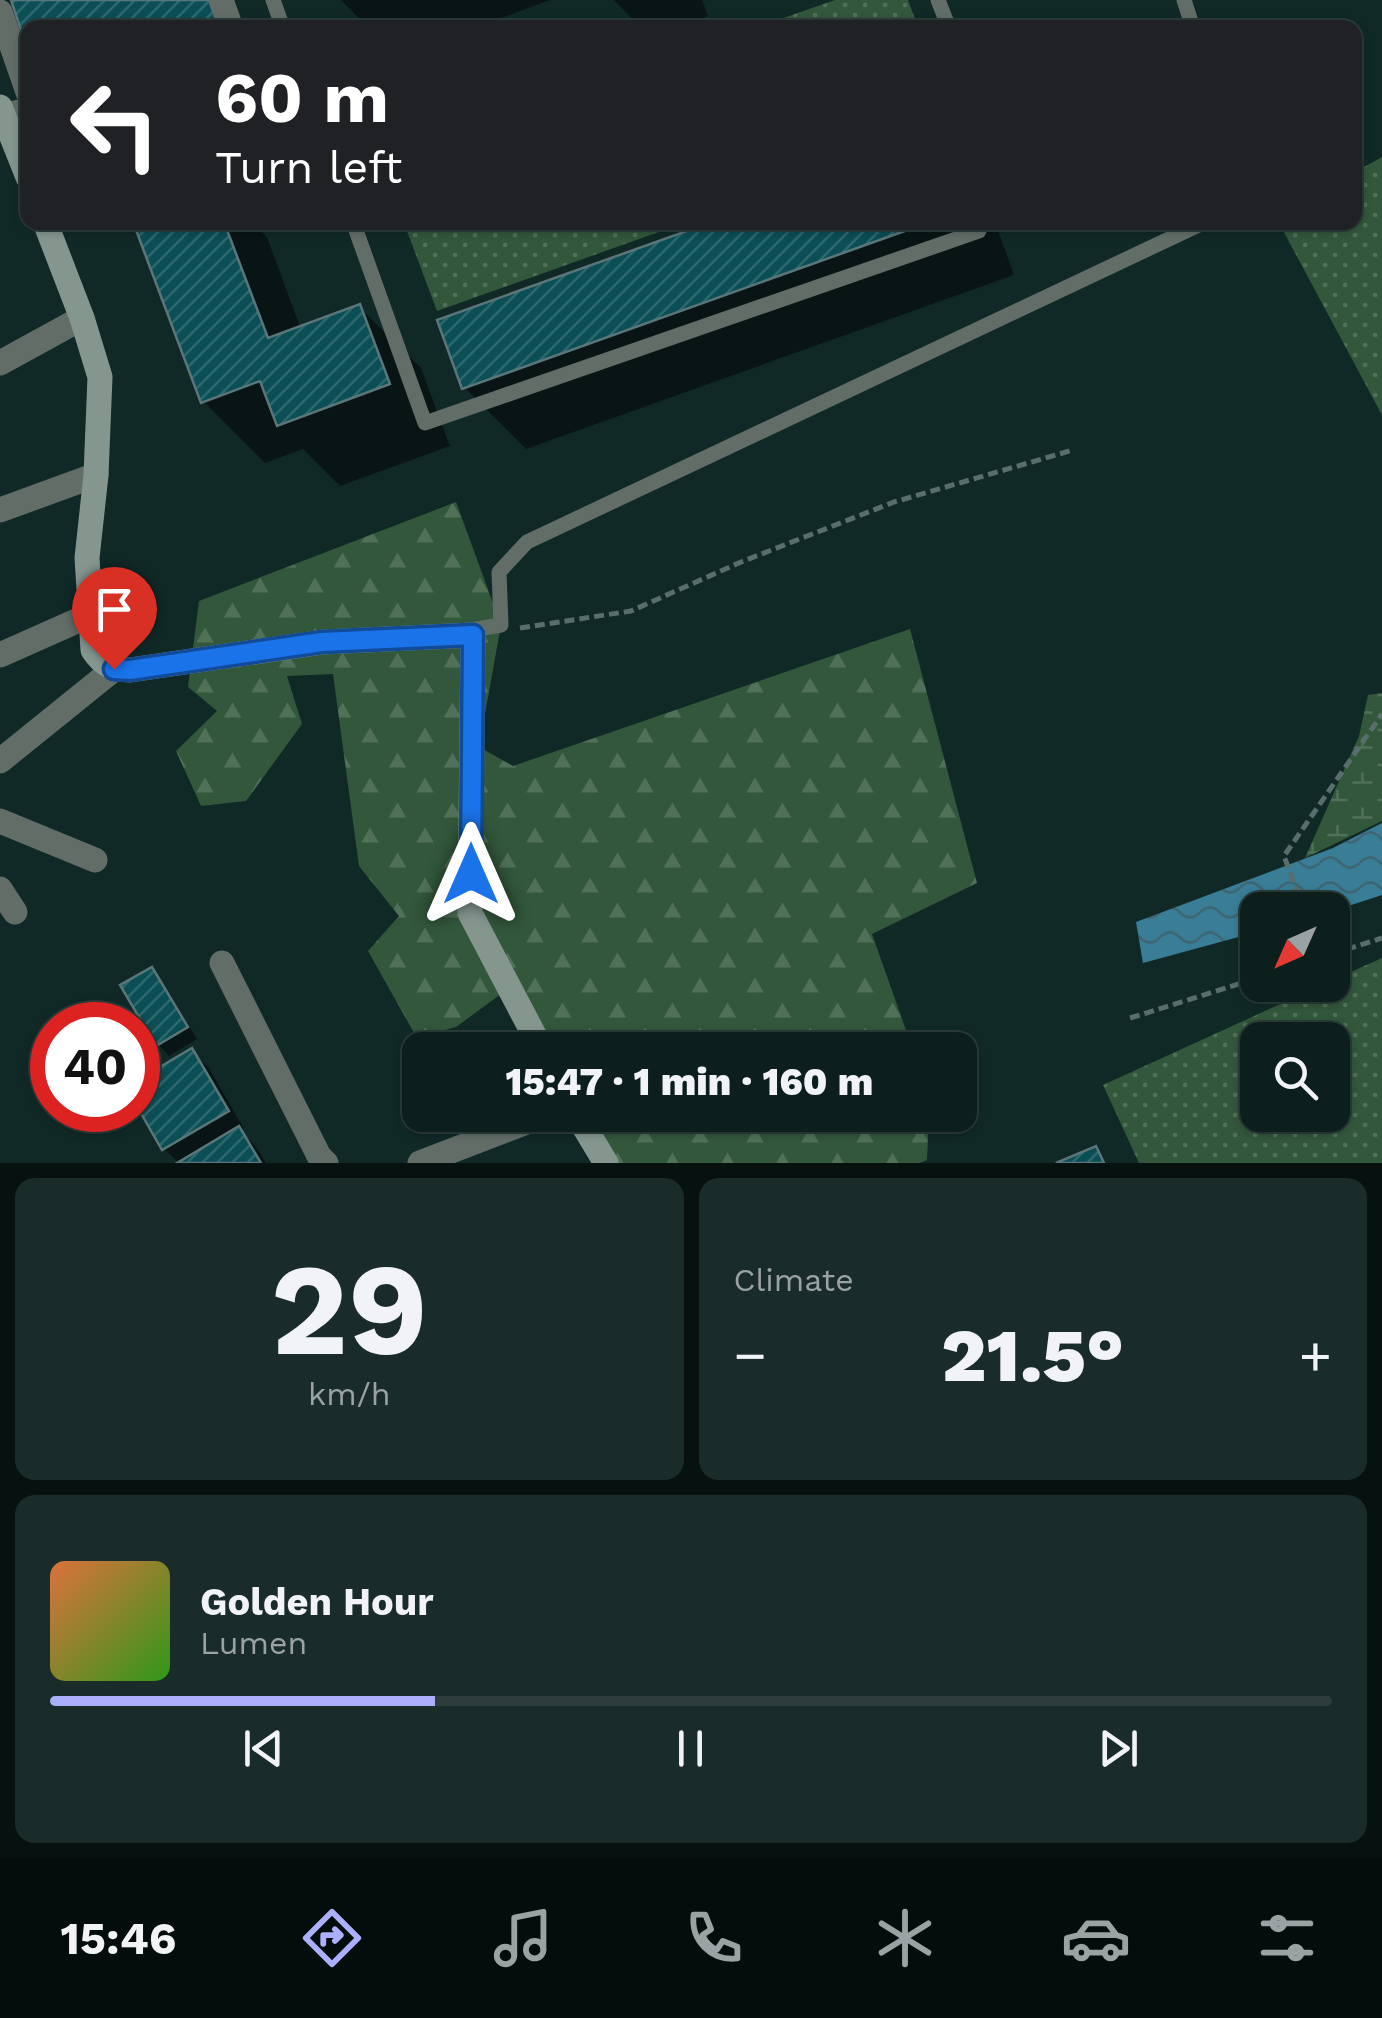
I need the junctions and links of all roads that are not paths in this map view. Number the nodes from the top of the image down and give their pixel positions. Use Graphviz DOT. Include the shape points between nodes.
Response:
graph roads {
  1 [pos="0,12"];
  2 [pos="20,69"];
  3 [pos="10,111"];
  4 [pos="20,148"];
  5 [pos="48,230"];
  6 [pos="356,230"];
  7 [pos="979,230"];
  8 [pos="1187,230"];
  9 [pos="82,318"];
  10 [pos="0,363"];
  11 [pos="96,476"];
  12 [pos="0,510"];
  13 [pos="90,616"];
  14 [pos="468,636"];
  15 [pos="0,655"];
  16 [pos="114,669"];
  17 [pos="0,761"];
  18 [pos="0,820"];
  19 [pos="96,860"];
  20 [pos="0,889"];
  21 [pos="16,912"];
  22 [pos="222,963"];
  23 [pos="533,1032"];
  24 [pos="500,1132"];
  25 [pos="587,1132"];
  26 [pos="326,1163"];
  27 [pos="420,1163"];
  28 [pos="606,1163"];
  1 -- 2 [label="street"];
  3 -- 4 [label="street"];
  5 -- 9 [label="street"];
  6 -- 7 [label="lane" via="426,422"];
  8 -- 14 [label="lane" via="527,542 498,572 501,624"];
  9 -- 10 [label="street"];
  9 -- 11 [label="street" via="100,378"];
  11 -- 12 [label="street"];
  11 -- 13 [label="street" via="87,558"];
  13 -- 15 [label="street"];
  13 -- 16 [label="street" via="93,650"];
  14 -- 16 [label="street" via="322,642"];
  14 -- 23 [label="street" via="473,635 470,913"];
  16 -- 17 [label="street"];
  18 -- 19 [label="street"];
  20 -- 21 [label="street"];
  22 -- 26 [label="street"];
  24 -- 27 [label="street"];
  25 -- 28 [label="street"];
}
